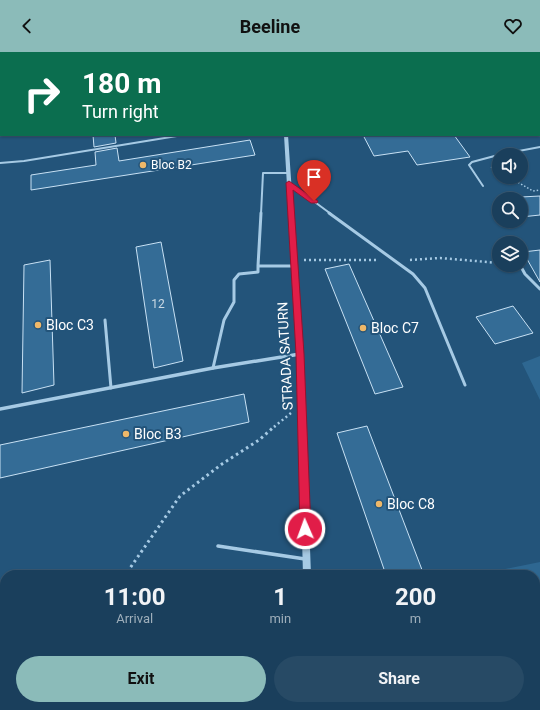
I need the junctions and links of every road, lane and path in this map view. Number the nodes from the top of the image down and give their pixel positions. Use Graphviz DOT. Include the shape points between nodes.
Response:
graph roads {
  1 [pos="148,136"];
  2 [pos="176,136"];
  3 [pos="286,136"];
  4 [pos="150,140"];
  5 [pos="540,147"];
  6 [pos="0,163"];
  7 [pos="289,173"];
  8 [pos="289,183"];
  9 [pos="520,184"];
  10 [pos="483,186"];
  11 [pos="540,190"];
  12 [pos="258,266"];
  13 [pos="294,266"];
  14 [pos="524,272"];
  15 [pos="540,289"];
  16 [pos="105,320"];
  17 [pos="300,354"];
  18 [pos="213,368"];
  19 [pos="465,385"];
  20 [pos="111,389"];
  21 [pos="302,404"];
  22 [pos="0,409"];
  23 [pos="218,546"];
  24 [pos="306,560"];
  25 [pos="129,570"];
  26 [pos="307,570"];
  1 -- 4 [label="lane"];
  2 -- 4 [label="lane"];
  3 -- 7 [label="street, STRADA SATURN"];
  4 -- 6 [label="lane"];
  5 -- 10 [label="lane" via="472,162 469,165"];
  7 -- 8 [label="street, STRADA SATURN"];
  7 -- 12 [label="lane" via="263,173"];
  8 -- 13 [label="street, STRADA SATURN"];
  8 -- 19 [label="lane" via="413,274 425,288"];
  9 -- 11 [label="path" via="532,191"];
  12 -- 13 [label="lane"];
  12 -- 18 [label="lane" via="258,272 240,274 234,280 234,302 224,320"];
  13 -- 17 [label="street, STRADA SATURN"];
  14 -- 15 [label="lane"];
  16 -- 20 [label="lane"];
  17 -- 18 [label="street"];
  17 -- 21 [label="street, STRADA SATURN"];
  18 -- 20 [label="street"];
  20 -- 22 [label="street"];
  21 -- 24 [label="street, STRADA SATURN"];
  21 -- 25 [label="path" via="259,440 180,496"];
  23 -- 24 [label="lane"];
  24 -- 26 [label="street, STRADA SATURN"];
}
